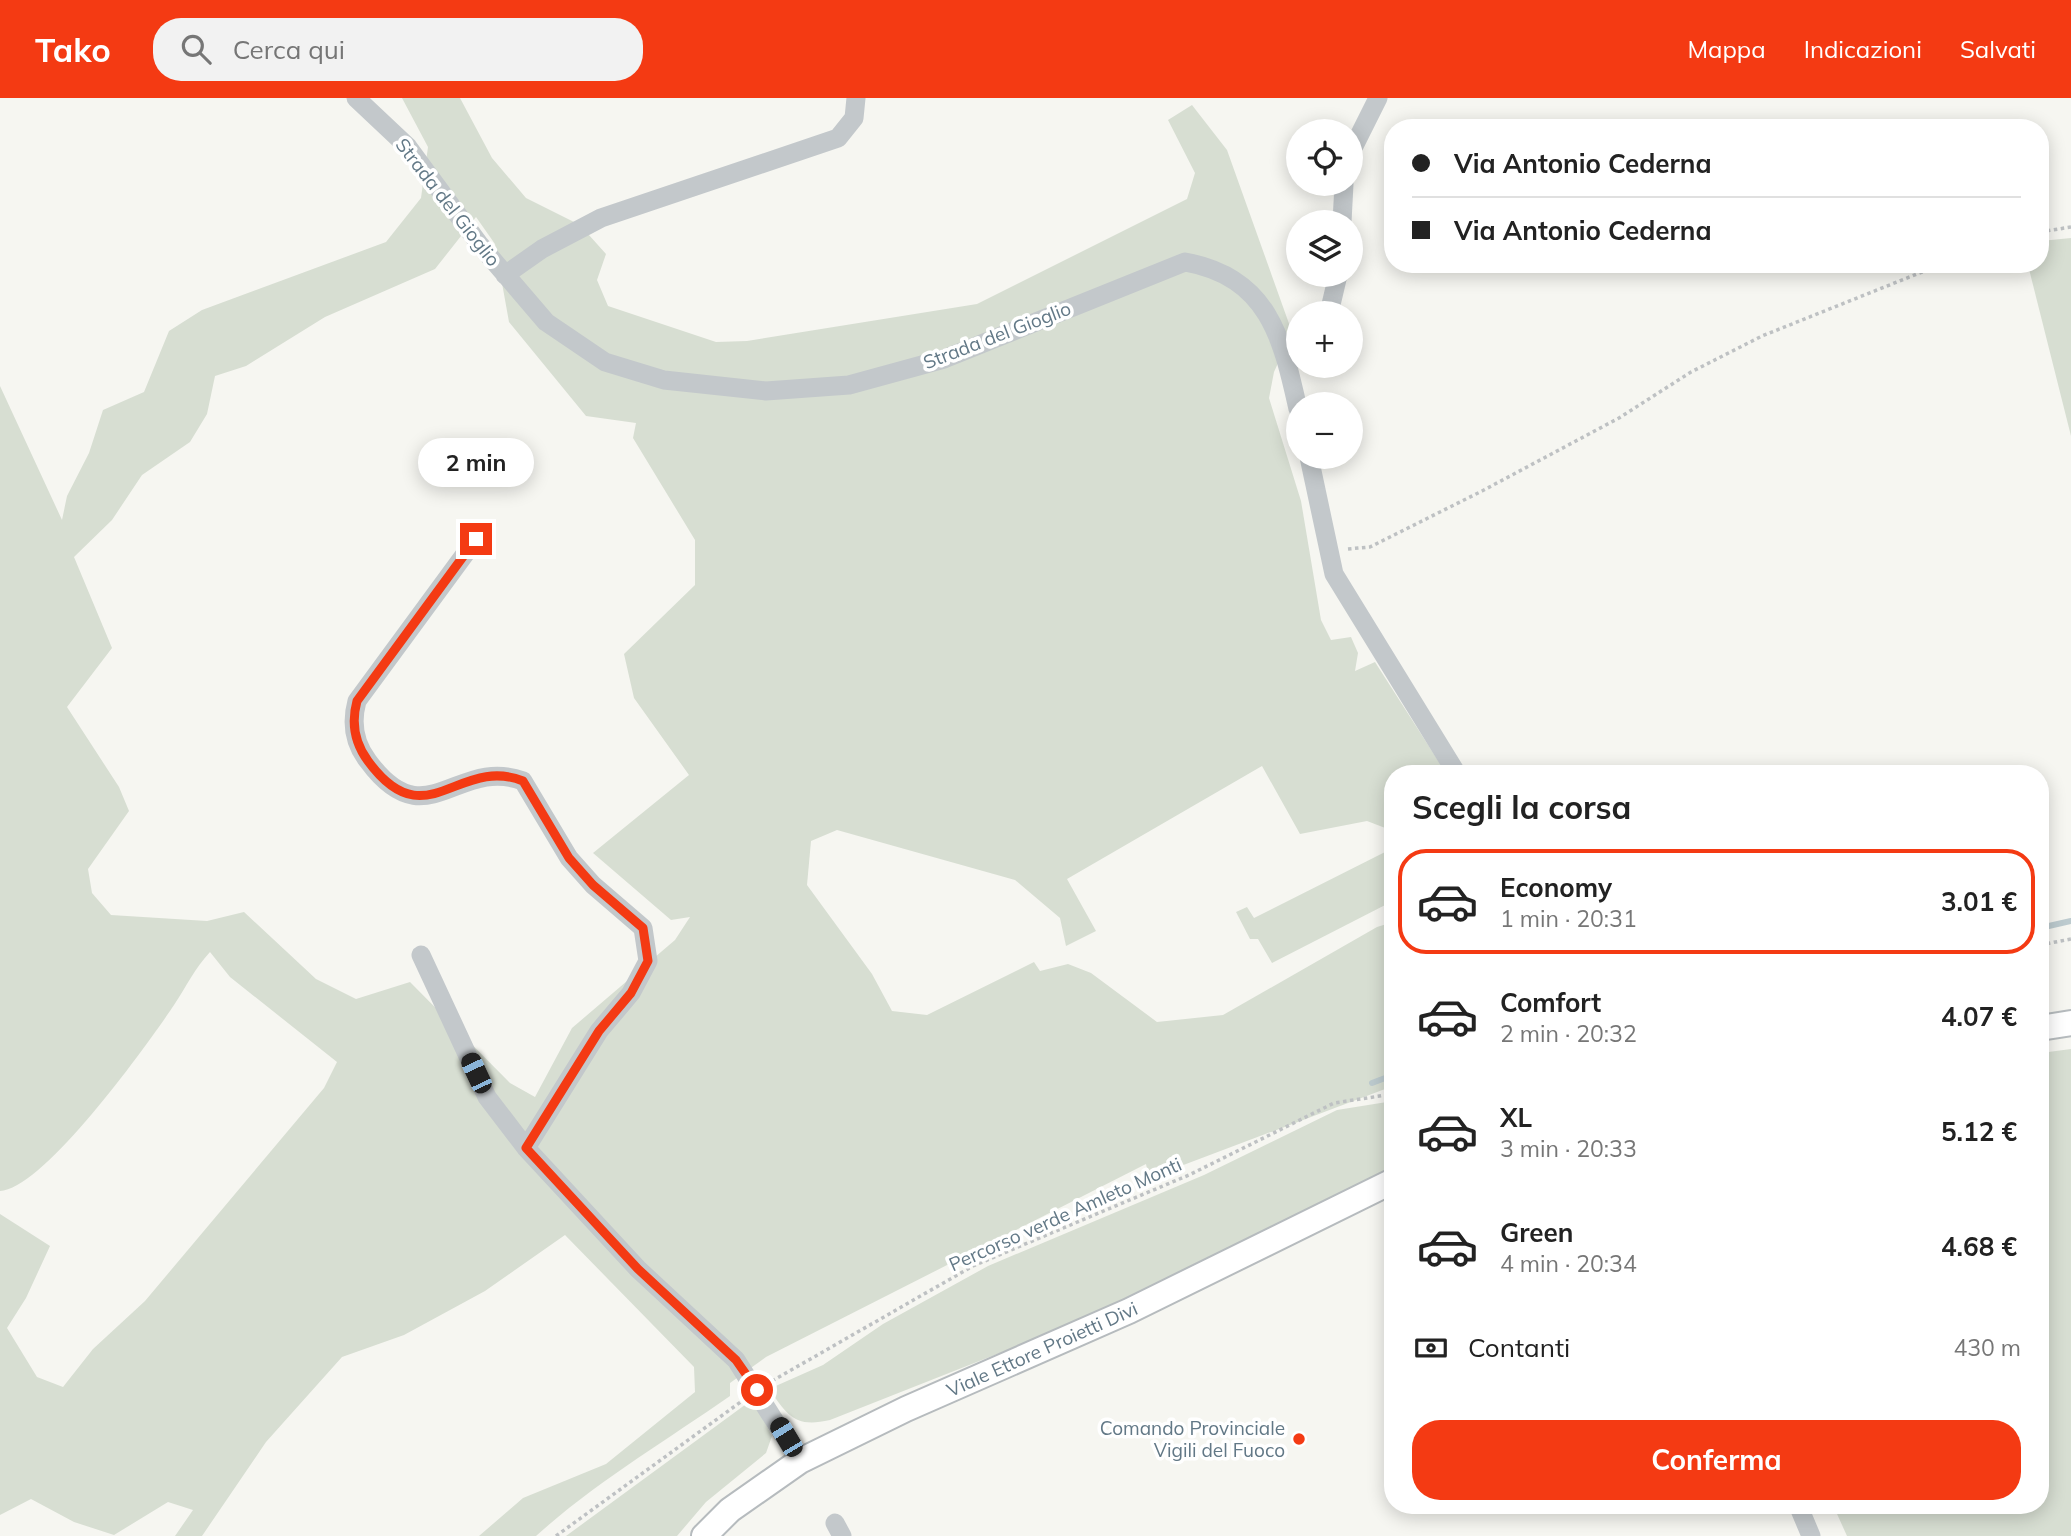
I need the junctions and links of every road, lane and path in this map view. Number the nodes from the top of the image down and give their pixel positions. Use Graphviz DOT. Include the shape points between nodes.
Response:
graph roads {
  1 [pos="356,98"];
  2 [pos="856,98"];
  3 [pos="1378,98"];
  4 [pos="1363,128"];
  5 [pos="2071,227"];
  6 [pos="2049,231"];
  7 [pos="1920,273"];
  8 [pos="505,275"];
  9 [pos="1286,342"];
  10 [pos="1312,469"];
  11 [pos="476,539"];
  12 [pos="1370,547"];
  13 [pos="1451,765"];
  14 [pos="2071,939"];
  15 [pos="2049,943"];
  16 [pos="421,955"];
  17 [pos="2071,1023"];
  18 [pos="2049,1027"];
  19 [pos="1384,1095"];
  20 [pos="526,1148"];
  21 [pos="1384,1185"];
  22 [pos="757,1390"];
  23 [pos="800,1461"];
  24 [pos="1802,1514"];
  25 [pos="556,1536"];
  26 [pos="704,1536"];
  27 [pos="1811,1536"];
  1 -- 8 [label="street, Strada del Gioglio" via="408,147"];
  2 -- 8 [label="street" via="854,118 838,138 601,218"];
  3 -- 4 [label="street"];
  5 -- 6 [label="path"];
  7 -- 12 [label="path" via="1762,336 1691,372 1619,418"];
  8 -- 9 [label="street, Strada del Gioglio" via="546,322 605,362 664,380 765,391 849,385 944,359 1185,262 1212,267 1241,281"];
  10 -- 13 [label="street" via="1334,574"];
  11 -- 20 [label="street" via="357,701 352,720 360,751 383,782 405,795 424,797 476,778 523,781 569,858 643,928 648,961 631,993 599,1031"];
  14 -- 15 [label="path"];
  16 -- 20 [label="street" via="487,1097"];
  17 -- 18 [label="main road"];
  19 -- 22 [label="path, Percorso verde Amleto Monti" via="1334,1103 1189,1175 973,1266"];
  20 -- 22 [label="street" via="638,1269 736,1360"];
  21 -- 23 [label="main road, Viale Ettore Proietti Divi" via="1129,1311"];
  22 -- 23 [label="street"];
  22 -- 25 [label="path, Percorso verde Amleto Monti"];
  23 -- 26 [label="main road, Viale Ettore Proietti Divi" via="730,1510"];
  24 -- 27 [label="street"];
}
